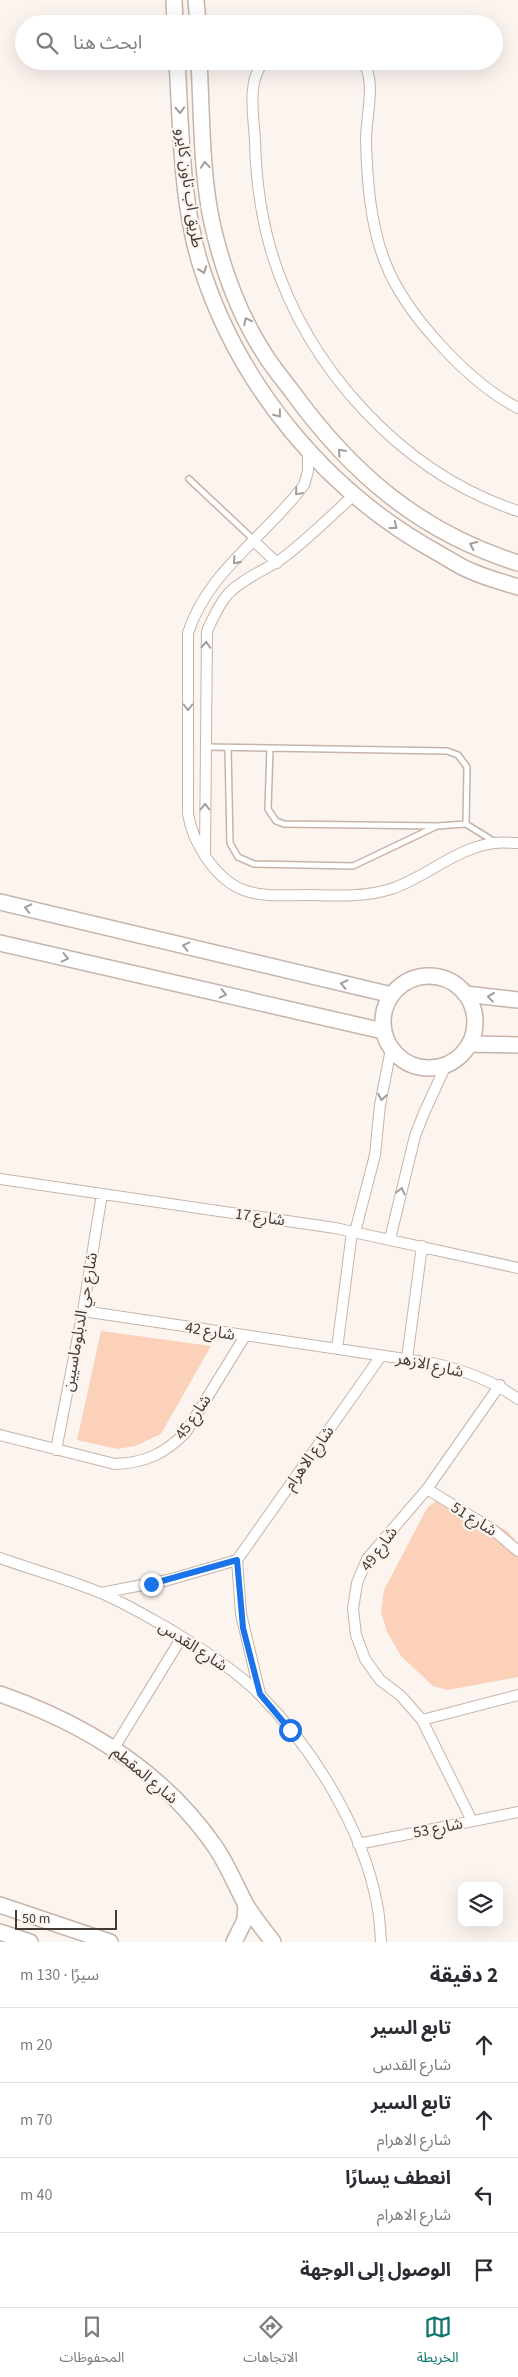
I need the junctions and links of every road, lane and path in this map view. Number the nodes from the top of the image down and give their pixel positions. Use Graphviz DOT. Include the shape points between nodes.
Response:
graph roads {
  1 [pos="174,0"];
  2 [pos="195,1"];
  3 [pos="175,15"];
  4 [pos="197,15"];
  5 [pos="177,70"];
  6 [pos="200,70"];
  7 [pos="258,70"];
  8 [pos="366,70"];
  9 [pos="518,408"];
  10 [pos="326,435"];
  11 [pos="308,452"];
  12 [pos="189,479"];
  13 [pos="354,495"];
  14 [pos="518,511"];
  15 [pos="254,541"];
  16 [pos="277,563"];
  17 [pos="518,563"];
  18 [pos="518,587"];
  19 [pos="205,747"];
  20 [pos="188,748"];
  21 [pos="228,748"];
  22 [pos="270,749"];
  23 [pos="466,824"];
  24 [pos="437,826"];
  25 [pos="495,842"];
  26 [pos="518,843"];
  27 [pos="205,856"];
  28 [pos="0,902"];
  29 [pos="0,943"];
  30 [pos="464,994"];
  31 [pos="392,995"];
  32 [pos="518,1000"];
  33 [pos="383,1031"];
  34 [pos="470,1044"];
  35 [pos="518,1045"];
  36 [pos="391,1049"];
  37 [pos="446,1065"];
  38 [pos="0,1179"];
  39 [pos="102,1194"];
  40 [pos="353,1232"];
  41 [pos="390,1239"];
  42 [pos="422,1246"];
  43 [pos="518,1268"];
  44 [pos="83,1311"];
  45 [pos="245,1336"];
  46 [pos="336,1349"];
  47 [pos="381,1356"];
  48 [pos="407,1359"];
  49 [pos="500,1385"];
  50 [pos="518,1399"];
  51 [pos="0,1435"];
  52 [pos="56,1450"];
  53 [pos="426,1489"];
  54 [pos="518,1551"];
  55 [pos="0,1558"];
  56 [pos="237,1560"];
  57 [pos="101,1593"];
  58 [pos="182,1637"];
  59 [pos="0,1694"];
  60 [pos="260,1694"];
  61 [pos="518,1695"];
  62 [pos="422,1720"];
  63 [pos="114,1748"];
  64 [pos="518,1812"];
  65 [pos="472,1821"];
  66 [pos="358,1844"];
  67 [pos="0,1905"];
  68 [pos="246,1905"];
  69 [pos="0,1932"];
  70 [pos="28,1942"];
  71 [pos="110,1942"];
  72 [pos="234,1942"];
  73 [pos="273,1942"];
  74 [pos="381,1942"];
  1 -- 3 [label="main road"];
  2 -- 4 [label="main road"];
  5 -- 11 [label="main road, طريق اب تاون كايرو, one-way" via="182,156 200,262 235,346 266,399"];
  10 -- 6 [label="main road, طريق اب تاون كايرو, one-way" via="262,350 238,305 224,268 212,222 206,176"];
  7 -- 14 [label="street" via="253,82 256,170 262,213 278,270 307,333 352,397 380,426 442,474"];
  8 -- 9 [label="street" via="370,79 366,137 368,179 374,221 385,262 408,305 439,344 474,378"];
  10 -- 11 [label="main road"];
  17 -- 10 [label="main road, طريق اب تاون كايرو, one-way" via="439,530 386,494"];
  11 -- 13 [label="main road, طريق اب تاون كايرو"];
  11 -- 15 [label="street, one-way" via="304,485"];
  12 -- 15 [label="lane"];
  13 -- 16 [label="street"];
  13 -- 18 [label="main road, طريق اب تاون كايرو, one-way" via="409,537 472,572"];
  15 -- 16 [label="street"];
  15 -- 20 [label="street, one-way" via="208,590 194,612 188,633"];
  19 -- 16 [label="street, one-way" via="207,631 228,594"];
  19 -- 20 [label="street"];
  19 -- 21 [label="lane"];
  27 -- 19 [label="street, one-way"];
  20 -- 27 [label="street" via="191,833"];
  21 -- 22 [label="lane"];
  21 -- 24 [label="lane" via="230,843 238,857 254,864 353,866"];
  22 -- 23 [label="lane" via="446,751 458,755 467,767"];
  22 -- 24 [label="lane" via="268,809 276,821 284,824"];
  23 -- 24 [label="lane"];
  23 -- 25 [label="lane"];
  25 -- 26 [label="street"];
  25 -- 27 [label="street" via="470,849 394,888 356,896 273,895 246,891 222,878"];
  31 -- 28 [label="main road, one-way"];
  29 -- 33 [label="main road, one-way"];
  30 -- 31 [label="main road" via="450,982 432,977 405,983"];
  32 -- 30 [label="main road, one-way"];
  30 -- 34 [label="main road" via="475,1018"];
  31 -- 33 [label="main road" via="384,1012"];
  33 -- 36 [label="main road"];
  34 -- 35 [label="main road"];
  34 -- 37 [label="main road"];
  36 -- 37 [label="main road" via="416,1066 436,1068"];
  36 -- 40 [label="street, one-way" via="380,1105 375,1155"];
  41 -- 37 [label="street, one-way" via="416,1136"];
  38 -- 39 [label="street, شارع 17"];
  39 -- 40 [label="street, شارع 17"];
  39 -- 44 [label="street, شارع حي الدبلوماسيين"];
  40 -- 41 [label="street, شارع 17"];
  40 -- 46 [label="street"];
  41 -- 42 [label="street, شارع 17"];
  42 -- 43 [label="street, شارع 17"];
  42 -- 48 [label="street"];
  44 -- 45 [label="street, شارع 42"];
  44 -- 52 [label="street, شارع حي الدبلوماسيين"];
  45 -- 46 [label="street, شارع 42"];
  45 -- 52 [label="street, شارع 45" via="186,1432 161,1453 131,1463 114,1464"];
  46 -- 47 [label="street, شارع الازهر"];
  47 -- 48 [label="street, شارع الازهر"];
  47 -- 56 [label="street, شارع الاهرام"];
  48 -- 49 [label="street, شارع الازهر" via="455,1368"];
  49 -- 50 [label="street, شارع الازهر"];
  49 -- 53 [label="street, شارع 49"];
  51 -- 52 [label="street, شارع 45"];
  53 -- 54 [label="street, شارع 51" via="492,1529"];
  53 -- 62 [label="street, شارع 49" via="367,1559 357,1583 353,1609 356,1635 365,1659 380,1680 401,1696"];
  55 -- 57 [label="street, شارع القدس"];
  56 -- 57 [label="street" via="168,1580"];
  56 -- 60 [label="street" via="241,1614"];
  57 -- 58 [label="street, شارع القدس"];
  58 -- 60 [label="street, شارع القدس"];
  58 -- 63 [label="street"];
  59 -- 63 [label="main road, شارع المقطم" via="73,1725"];
  60 -- 66 [label="street, شارع القدس" via="311,1756 337,1799"];
  61 -- 62 [label="street"];
  62 -- 65 [label="street, شارع 49"];
  63 -- 68 [label="main road, شارع المقطم" via="153,1777 197,1823 232,1876"];
  64 -- 65 [label="street, شارع 53"];
  65 -- 66 [label="street, شارع 53"];
  66 -- 74 [label="street, شارع القدس" via="377,1904"];
  67 -- 71 [label="main road"];
  68 -- 72 [label="main road" via="245,1920"];
  68 -- 73 [label="main road, شارع المقطم"];
  69 -- 70 [label="main road"];
}
